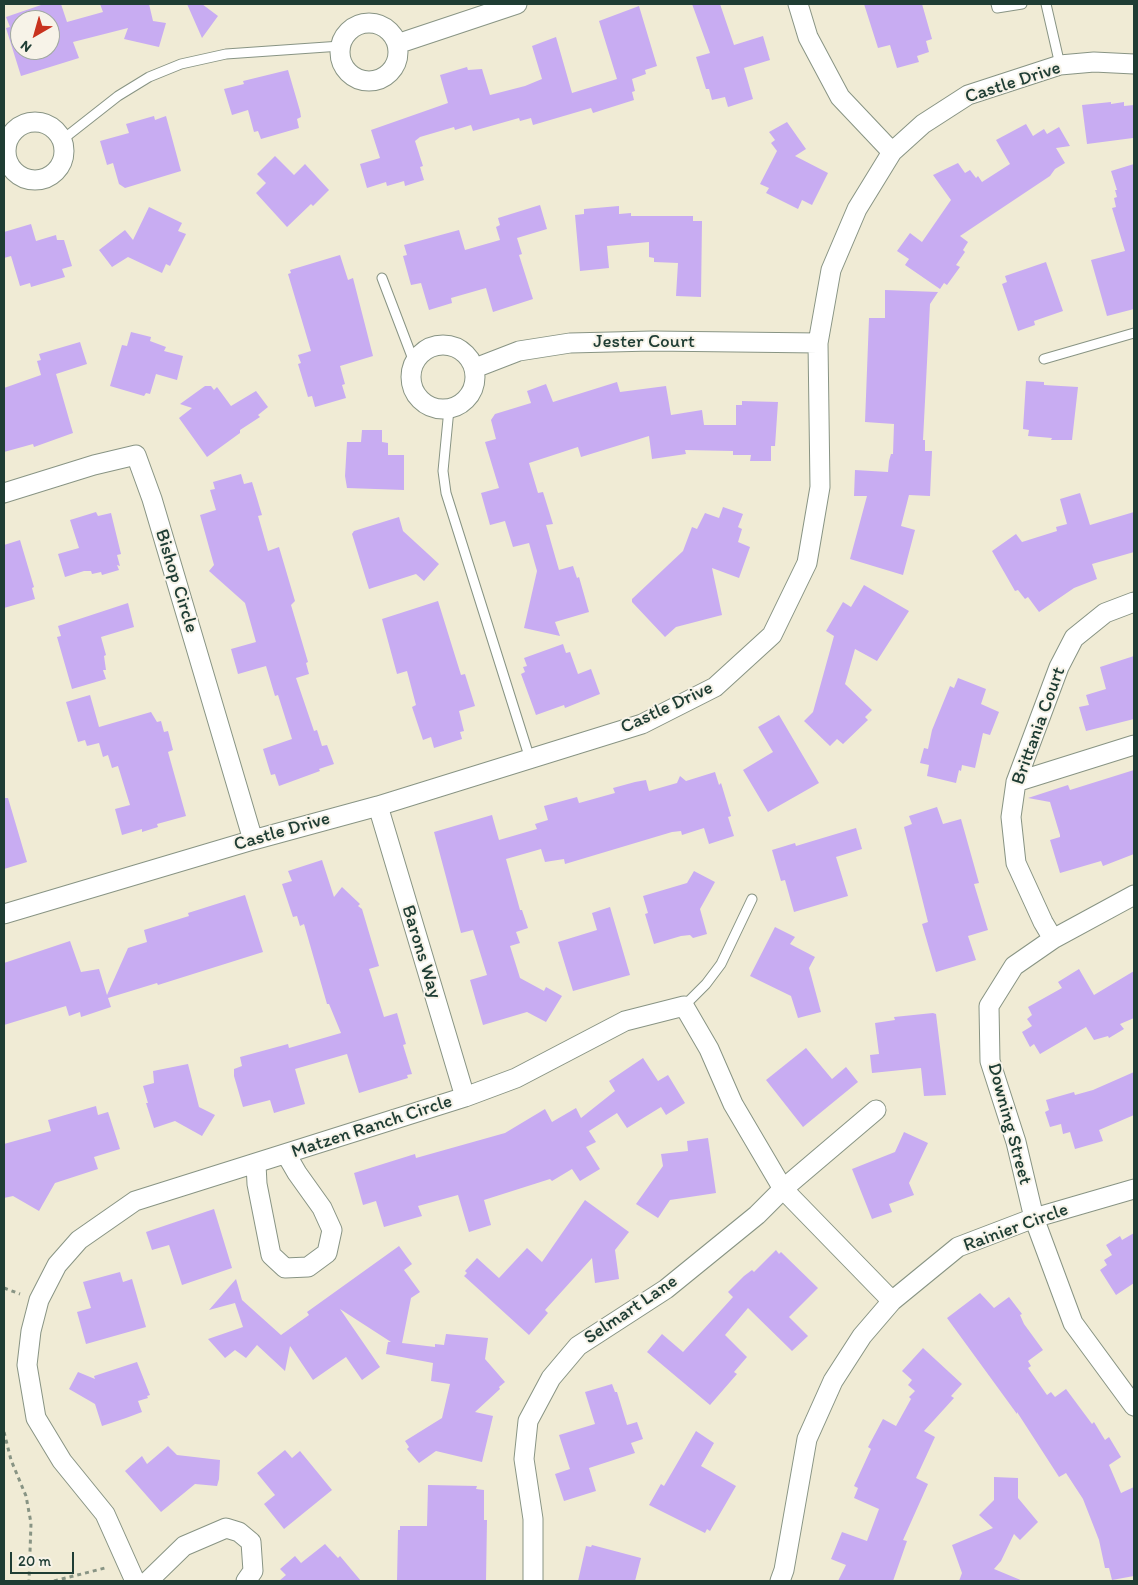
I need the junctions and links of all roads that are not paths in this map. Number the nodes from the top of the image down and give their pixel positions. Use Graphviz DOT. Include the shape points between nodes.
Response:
graph roads {
  1 [pos="518,4"];
  2 [pos="798,4"];
  3 [pos="996,4"];
  4 [pos="1022,4"];
  5 [pos="1046,4"];
  6 [pos="397,44"];
  7 [pos="341,46"];
  8 [pos="1134,64"];
  9 [pos="1060,65"];
  10 [pos="62,140"];
  11 [pos="892,152"];
  12 [pos="5,159"];
  13 [pos="382,278"];
  14 [pos="1134,333"];
  15 [pos="818,343"];
  16 [pos="1044,359"];
  17 [pos="414,362"];
  18 [pos="475,368"];
  19 [pos="449,409"];
  20 [pos="4,493"];
  21 [pos="1134,602"];
  22 [pos="1134,746"];
  23 [pos="530,759"];
  24 [pos="1016,782"];
  25 [pos="378,806"];
  26 [pos="253,840"];
  27 [pos="1134,896"];
  28 [pos="752,899"];
  29 [pos="4,914"];
  30 [pos="1053,939"];
  31 [pos="684,1006"];
  32 [pos="465,1097"];
  33 [pos="876,1110"];
  34 [pos="286,1154"];
  35 [pos="256,1164"];
  36 [pos="783,1189"];
  37 [pos="1134,1189"];
  38 [pos="1034,1218"];
  39 [pos="892,1301"];
  40 [pos="1134,1406"];
  41 [pos="135,1581"];
  42 [pos="148,1581"];
  43 [pos="246,1581"];
  44 [pos="533,1581"];
  45 [pos="780,1581"];
  1 -- 6 [label="street"];
  2 -- 11 [label="street" via="808,37 840,98"];
  3 -- 4 [label="lane" via="997,8"];
  5 -- 9 [label="lane"];
  6 -- 7 [label="street" via="386,28 368,23 350,30"];
  6 -- 7 [label="street" via="396,62 391,70 375,80 357,78 349,72 343,65"];
  7 -- 10 [label="lane" via="226,54 181,64 149,77 118,96"];
  8 -- 9 [label="street, Castle Drive" via="1094,62"];
  9 -- 11 [label="street, Castle Drive" via="968,95 923,124"];
  10 -- 12 [label="street" via="49,125 40,122 21,125 8,139"];
  10 -- 12 [label="street" via="60,167 44,179 25,179"];
  11 -- 15 [label="street, Castle Drive" via="857,209 831,270"];
  13 -- 17 [label="lane"];
  14 -- 16 [label="lane"];
  15 -- 18 [label="street, Jester Court" via="570,343 519,351"];
  15 -- 23 [label="street, Castle Drive" via="820,487 807,563 772,635 715,687 642,724"];
  17 -- 18 [label="street" via="432,346 443,344 462,350"];
  17 -- 19 [label="street" via="411,373 416,394 427,405"];
  18 -- 19 [label="street" via="473,391 466,400"];
  19 -- 23 [label="lane" via="443,471 446,493"];
  20 -- 26 [label="street, Bishop Circle" via="136,455 152,499"];
  21 -- 24 [label="street, Brittania Court" via="1105,612 1074,638"];
  22 -- 24 [label="street"];
  23 -- 25 [label="street, Castle Drive"];
  24 -- 30 [label="street, Brittania Court" via="1011,817 1016,863"];
  25 -- 26 [label="street, Castle Drive"];
  25 -- 32 [label="street, Barons Way"];
  26 -- 29 [label="street, Castle Drive"];
  27 -- 30 [label="street, Downing Street"];
  28 -- 31 [label="lane" via="721,964"];
  30 -- 38 [label="street, Downing Street" via="1014,966 989,1006 990,1062 1016,1142"];
  31 -- 32 [label="street, Matzen Ranch Circle" via="625,1021 516,1078"];
  31 -- 36 [label="street" via="709,1049 733,1104"];
  32 -- 34 [label="street, Matzen Ranch Circle"];
  33 -- 36 [label="street, Selmart Lane"];
  34 -- 35 [label="street, Matzen Ranch Circle"];
  34 -- 35 [label="street" via="322,1208 332,1230 327,1253 308,1267 285,1268 271,1255"];
  35 -- 41 [label="street, Matzen Ranch Circle" via="135,1201 79,1240 57,1265 39,1300 27,1365 36,1418 62,1462 105,1514"];
  36 -- 39 [label="street"];
  36 -- 44 [label="street, Selmart Lane" via="757,1215 666,1289 578,1346 551,1378 528,1421 524,1459 533,1519"];
  37 -- 38 [label="street, Rainier Circle"];
  38 -- 39 [label="street, Rainier Circle" via="958,1247"];
  38 -- 40 [label="street, Downing Street" via="1073,1323"];
  39 -- 45 [label="street, Rainier Circle" via="862,1336 833,1380 807,1440"];
  42 -- 43 [label="street" via="184,1546 226,1528 239,1532 251,1542 253,1572"];
}
